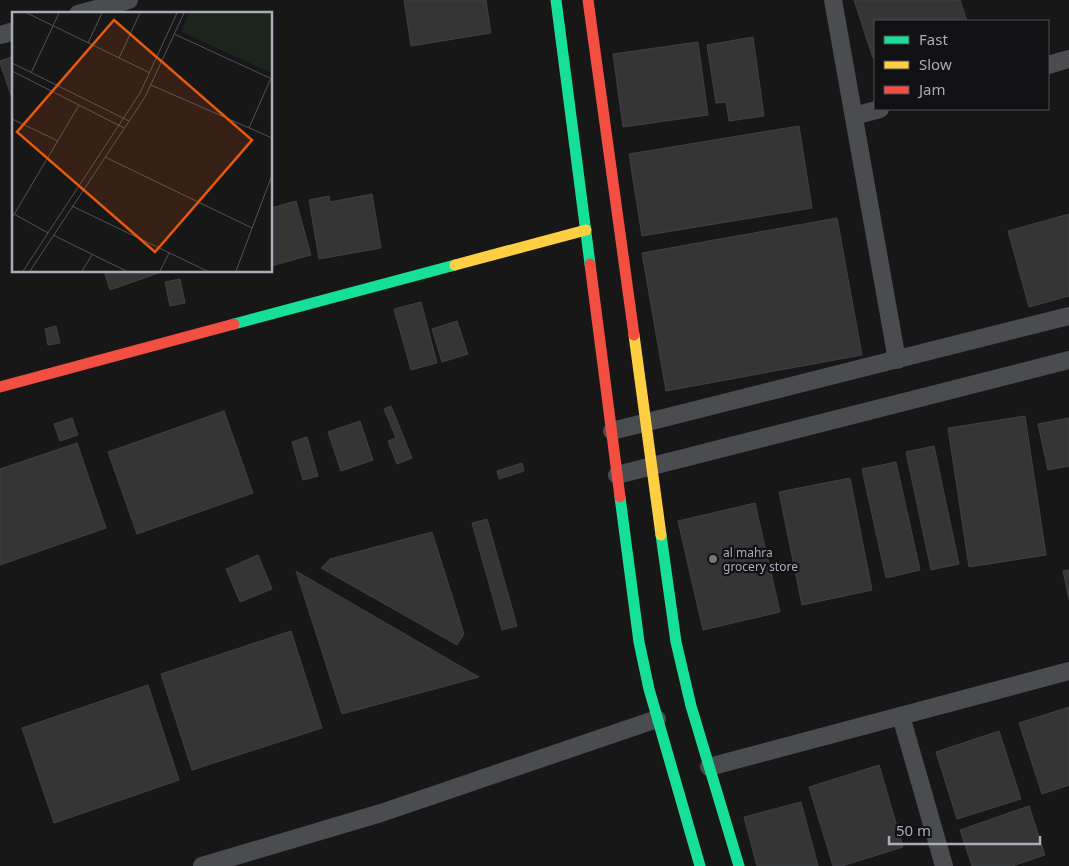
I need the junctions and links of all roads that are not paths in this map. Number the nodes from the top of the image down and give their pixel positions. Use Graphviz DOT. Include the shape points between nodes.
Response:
graph roads {
  1 [pos="129,0"];
  2 [pos="556,0"];
  3 [pos="588,0"];
  4 [pos="833,0"];
  5 [pos="85,12"];
  6 [pos="1069,59"];
  7 [pos="1049,65"];
  8 [pos="876,110"];
  9 [pos="854,116"];
  10 [pos="586,230"];
  11 [pos="1069,316"];
  12 [pos="897,360"];
  13 [pos="1069,360"];
  14 [pos="0,387"];
  15 [pos="644,422"];
  16 [pos="612,431"];
  17 [pos="650,465"];
  18 [pos="617,475"];
  19 [pos="1069,672"];
  20 [pos="901,716"];
  21 [pos="657,719"];
  22 [pos="709,767"];
  23 [pos="202,866"];
  24 [pos="700,866"];
  25 [pos="739,866"];
  26 [pos="944,866"];
  1 -- 5 [label="street"];
  2 -- 10 [label="main road"];
  3 -- 15 [label="main road"];
  4 -- 9 [label="street"];
  6 -- 7 [label="street"];
  8 -- 9 [label="street"];
  9 -- 12 [label="street"];
  10 -- 14 [label="main road"];
  10 -- 16 [label="main road"];
  11 -- 12 [label="street"];
  12 -- 15 [label="street"];
  13 -- 17 [label="street"];
  15 -- 16 [label="street"];
  15 -- 17 [label="main road"];
  16 -- 18 [label="main road"];
  17 -- 18 [label="street"];
  17 -- 22 [label="main road" via="676,642"];
  18 -- 21 [label="main road" via="639,642"];
  19 -- 20 [label="street"];
  20 -- 22 [label="street"];
  20 -- 26 [label="street"];
  21 -- 23 [label="street" via="381,813"];
  21 -- 24 [label="main road"];
  22 -- 25 [label="main road"];
}
